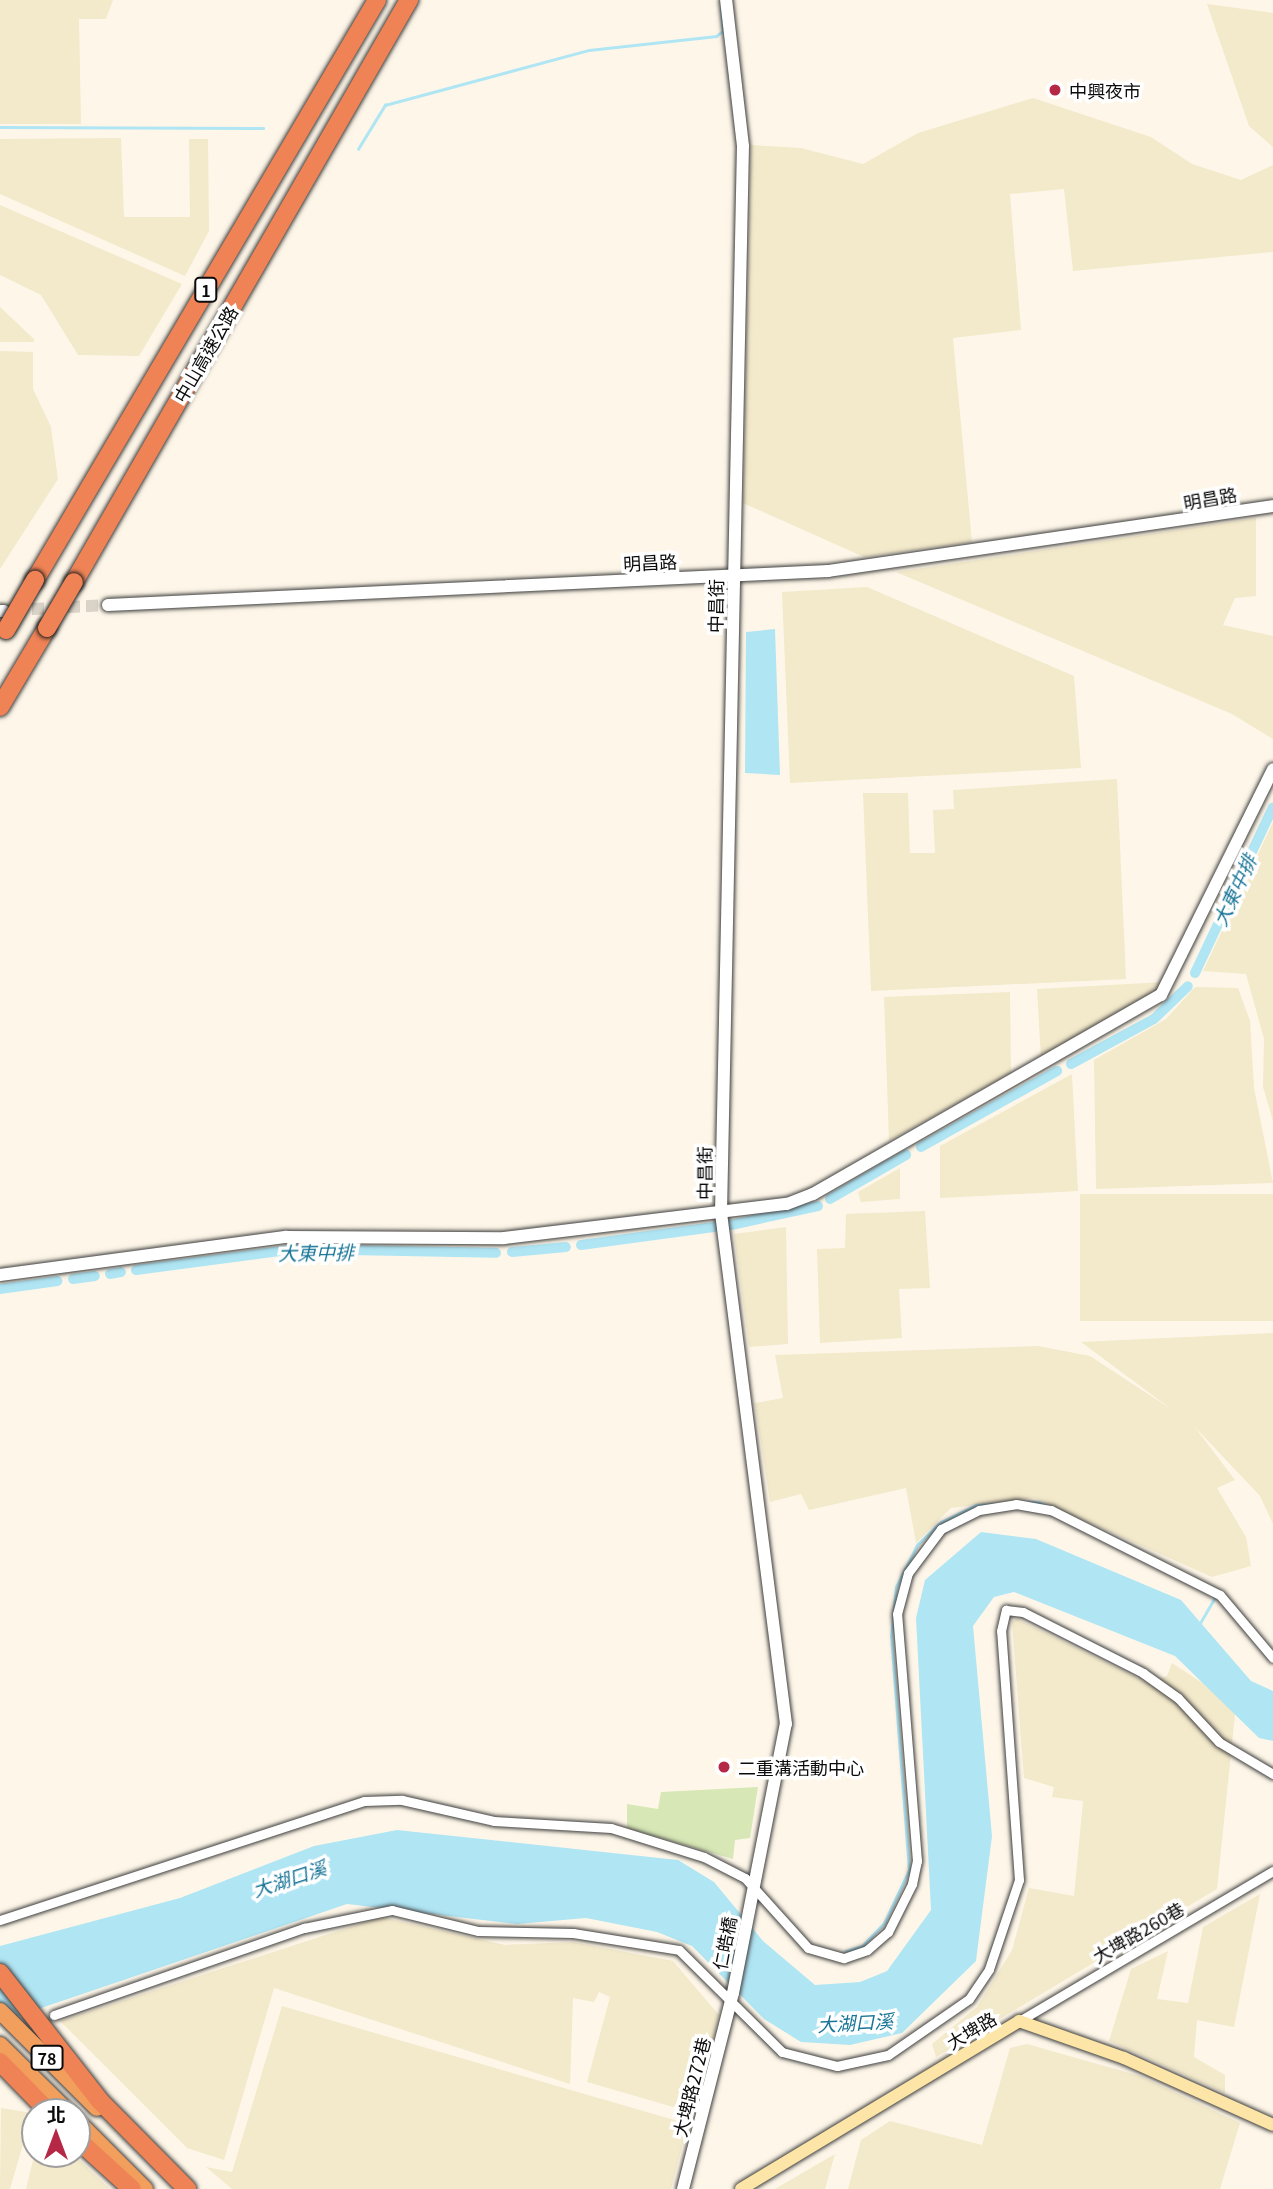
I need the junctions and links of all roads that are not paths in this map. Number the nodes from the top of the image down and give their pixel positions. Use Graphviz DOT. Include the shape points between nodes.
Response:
graph roads {
  1 [pos="377,0"];
  2 [pos="409,0"];
  3 [pos="726,0"];
  4 [pos="1273,506"];
  5 [pos="733,576"];
  6 [pos="108,606"];
  7 [pos="44,634"];
  8 [pos="3,635"];
  9 [pos="0,707"];
  10 [pos="0,722"];
  11 [pos="1273,769"];
  12 [pos="721,1213"];
  13 [pos="0,1275"];
  14 [pos="1273,1658"];
  15 [pos="1273,1774"];
  16 [pos="1273,1871"];
  17 [pos="753,1887"];
  18 [pos="0,1920"];
  19 [pos="0,1973"];
  20 [pos="731,1999"];
  21 [pos="0,2011"];
  22 [pos="54,2015"];
  23 [pos="1020,2021"];
  24 [pos="0,2045"];
  25 [pos="0,2062"];
  26 [pos="35,2098"];
  27 [pos="54,2098"];
  28 [pos="97,2103"];
  29 [pos="1273,2125"];
  30 [pos="91,2136"];
  31 [pos="91,2152"];
  32 [pos="132,2189"];
  33 [pos="145,2189"];
  34 [pos="180,2189"];
  35 [pos="187,2189"];
  36 [pos="683,2189"];
  37 [pos="741,2189"];
  1 -- 8 [label="highway, 中山高速公路 / 1, bridge"];
  2 -- 7 [label="highway, 中山高速公路 / 1, bridge"];
  3 -- 5 [label="street, 中昌街" via="743,146"];
  4 -- 5 [label="street, 明昌路" via="841,570"];
  5 -- 6 [label="street, 明昌路"];
  5 -- 12 [label="street, 中昌街"];
  7 -- 9 [label="highway, 中山高速公路 / 1"];
  7 -- 10 [label="highway"];
  11 -- 12 [label="street" via="1161,995 813,1194"];
  12 -- 13 [label="street" via="504,1238 286,1237"];
  12 -- 17 [label="street, 中昌街" via="786,1724"];
  14 -- 17 [label="street" via="1220,1595 1051,1510 1016,1504 958,1518 919,1554 899,1598 916,1861 906,1906 867,1950 828,1956 808,1948"];
  15 -- 20 [label="street" via="1219,1742 1178,1698 1143,1673 1023,1612 1006,1610 1001,1631 1019,1880 994,1959 969,1999 912,2043 837,2066 782,2052"];
  16 -- 23 [label="street, 大埤路260巷"];
  17 -- 18 [label="street" via="704,1857 611,1828 494,1821 402,1800 364,1801"];
  17 -- 20 [label="street, 仁皓橋"];
  19 -- 28 [label="highway"];
  20 -- 22 [label="street" via="679,1950 573,1933 478,1931 392,1910 304,1928"];
  20 -- 36 [label="street, 大埤路272巷"];
  21 -- 28 [label="highway, 78"];
  23 -- 29 [label="main road, 大埤路" via="1124,2058"];
  23 -- 37 [label="main road, 大埤路"];
  24 -- 27 [label="highway, 78"];
  25 -- 26 [label="highway"];
  28 -- 34 [label="highway, 78"];
  28 -- 35 [label="highway"];
  30 -- 33 [label="highway"];
  31 -- 32 [label="highway"];
}
